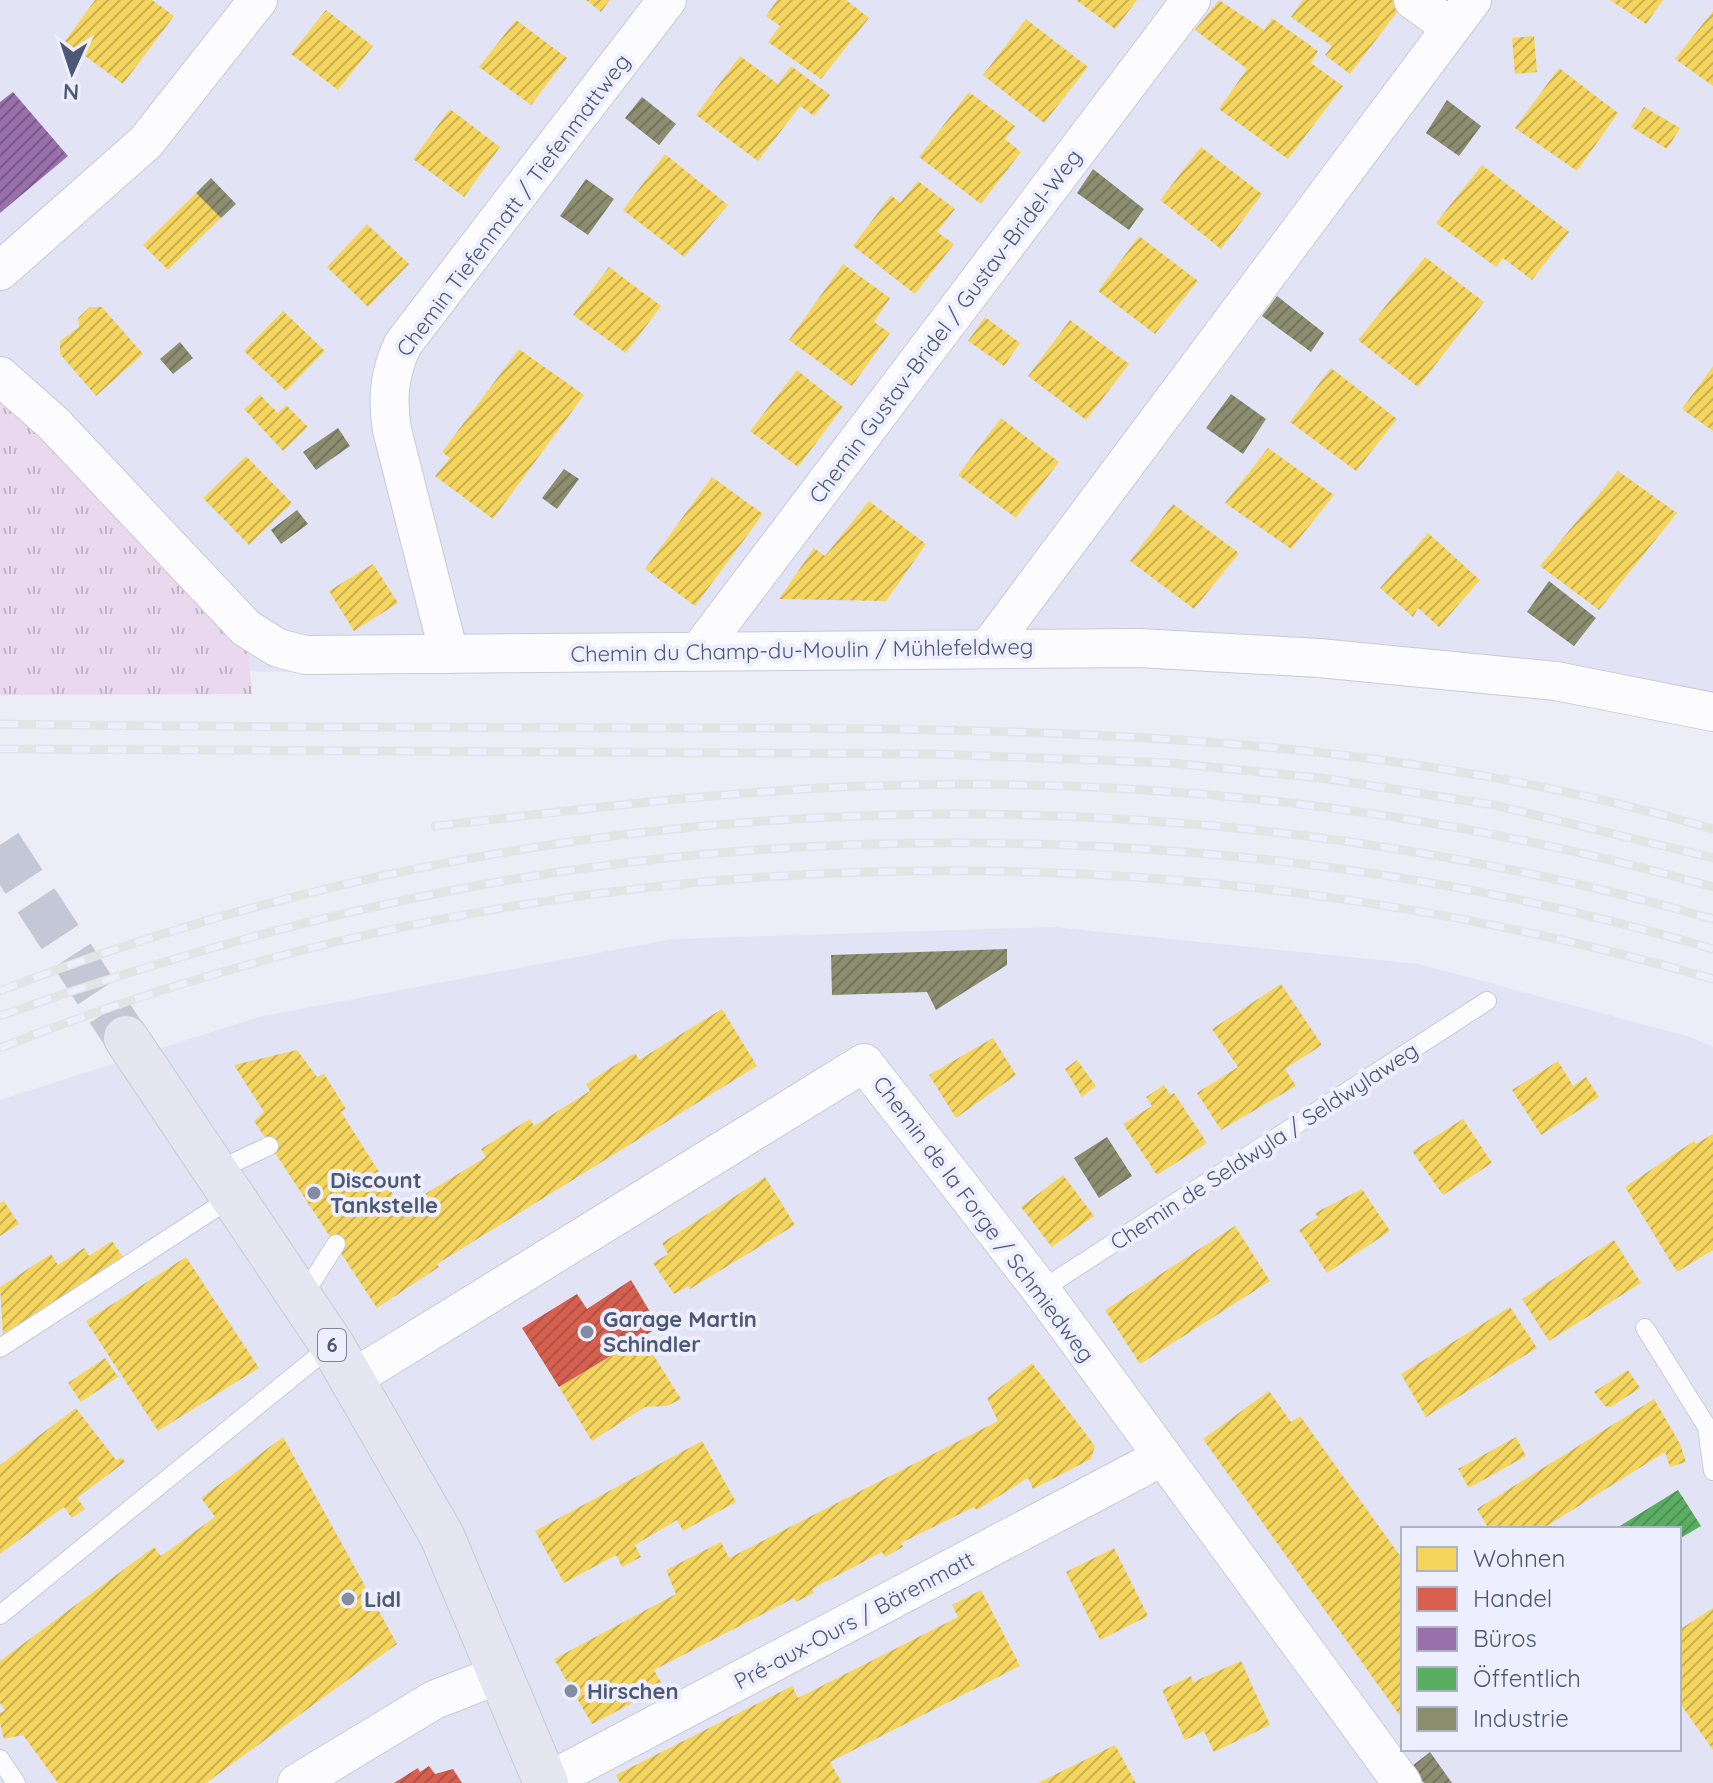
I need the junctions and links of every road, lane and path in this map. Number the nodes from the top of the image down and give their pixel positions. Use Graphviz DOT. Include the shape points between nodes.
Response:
graph roads {
  1 [pos="258,0"];
  2 [pos="667,0"];
  3 [pos="1191,0"];
  4 [pos="1413,0"];
  5 [pos="1461,14"];
  6 [pos="0,271"];
  7 [pos="0,376"];
  8 [pos="989,647"];
  9 [pos="699,651"];
  10 [pos="449,654"];
  11 [pos="1713,712"];
  12 [pos="1487,1001"];
  13 [pos="126,1038"];
  14 [pos="269,1146"];
  15 [pos="223,1185"];
  16 [pos="336,1244"];
  17 [pos="1041,1290"];
  18 [pos="301,1299"];
  19 [pos="1645,1328"];
  20 [pos="0,1348"];
  21 [pos="342,1362"];
  22 [pos="1162,1457"];
  23 [pos="1713,1471"];
  24 [pos="0,1615"];
  25 [pos="498,1675"];
  26 [pos="0,1759"];
  27 [pos="16,1783"];
  28 [pos="297,1783"];
  29 [pos="546,1783"];
  30 [pos="1402,1783"];
  1 -- 6 [label="street" via="146,142"];
  2 -- 10 [label="street, Chemin Tiefenmatt / Tiefenmattweg" via="403,344 392,371 392,430"];
  3 -- 9 [label="street, Chemin Gustav-Bridel / Gustav-Bridel-Weg"];
  4 -- 5 [label="street"];
  5 -- 8 [label="street"];
  7 -- 10 [label="street, Chemin du Champ-du-Moulin / Mühlefeldweg" via="54,424 261,639 305,655"];
  8 -- 9 [label="street, Chemin du Champ-du-Moulin / Mühlefeldweg"];
  8 -- 11 [label="street, Chemin du Champ-du-Moulin / Mühlefeldweg" via="1319,658 1556,681"];
  9 -- 10 [label="street, Chemin du Champ-du-Moulin / Mühlefeldweg"];
  12 -- 17 [label="lane, Chemin de Seldwyla / Seldwylaweg"];
  13 -- 15 [label="main road, 6"];
  14 -- 15 [label="lane"];
  15 -- 18 [label="main road, 6"];
  15 -- 20 [label="lane"];
  16 -- 18 [label="lane"];
  17 -- 21 [label="street, Chemin de la Forge / Schmiedweg" via="864,1063"];
  17 -- 22 [label="street, Chemin de la Forge / Schmiedweg"];
  18 -- 21 [label="main road, 6"];
  19 -- 23 [label="lane" via="1707,1427"];
  21 -- 24 [label="lane"];
  21 -- 25 [label="main road, 6" via="442,1536"];
  22 -- 29 [label="street, Pré-aux-Ours / Bärenmatt"];
  22 -- 30 [label="street, Chemin de la Forge / Schmiedweg"];
  25 -- 28 [label="street" via="434,1700"];
  25 -- 29 [label="main road, 6"];
  26 -- 27 [label="lane"];
}
